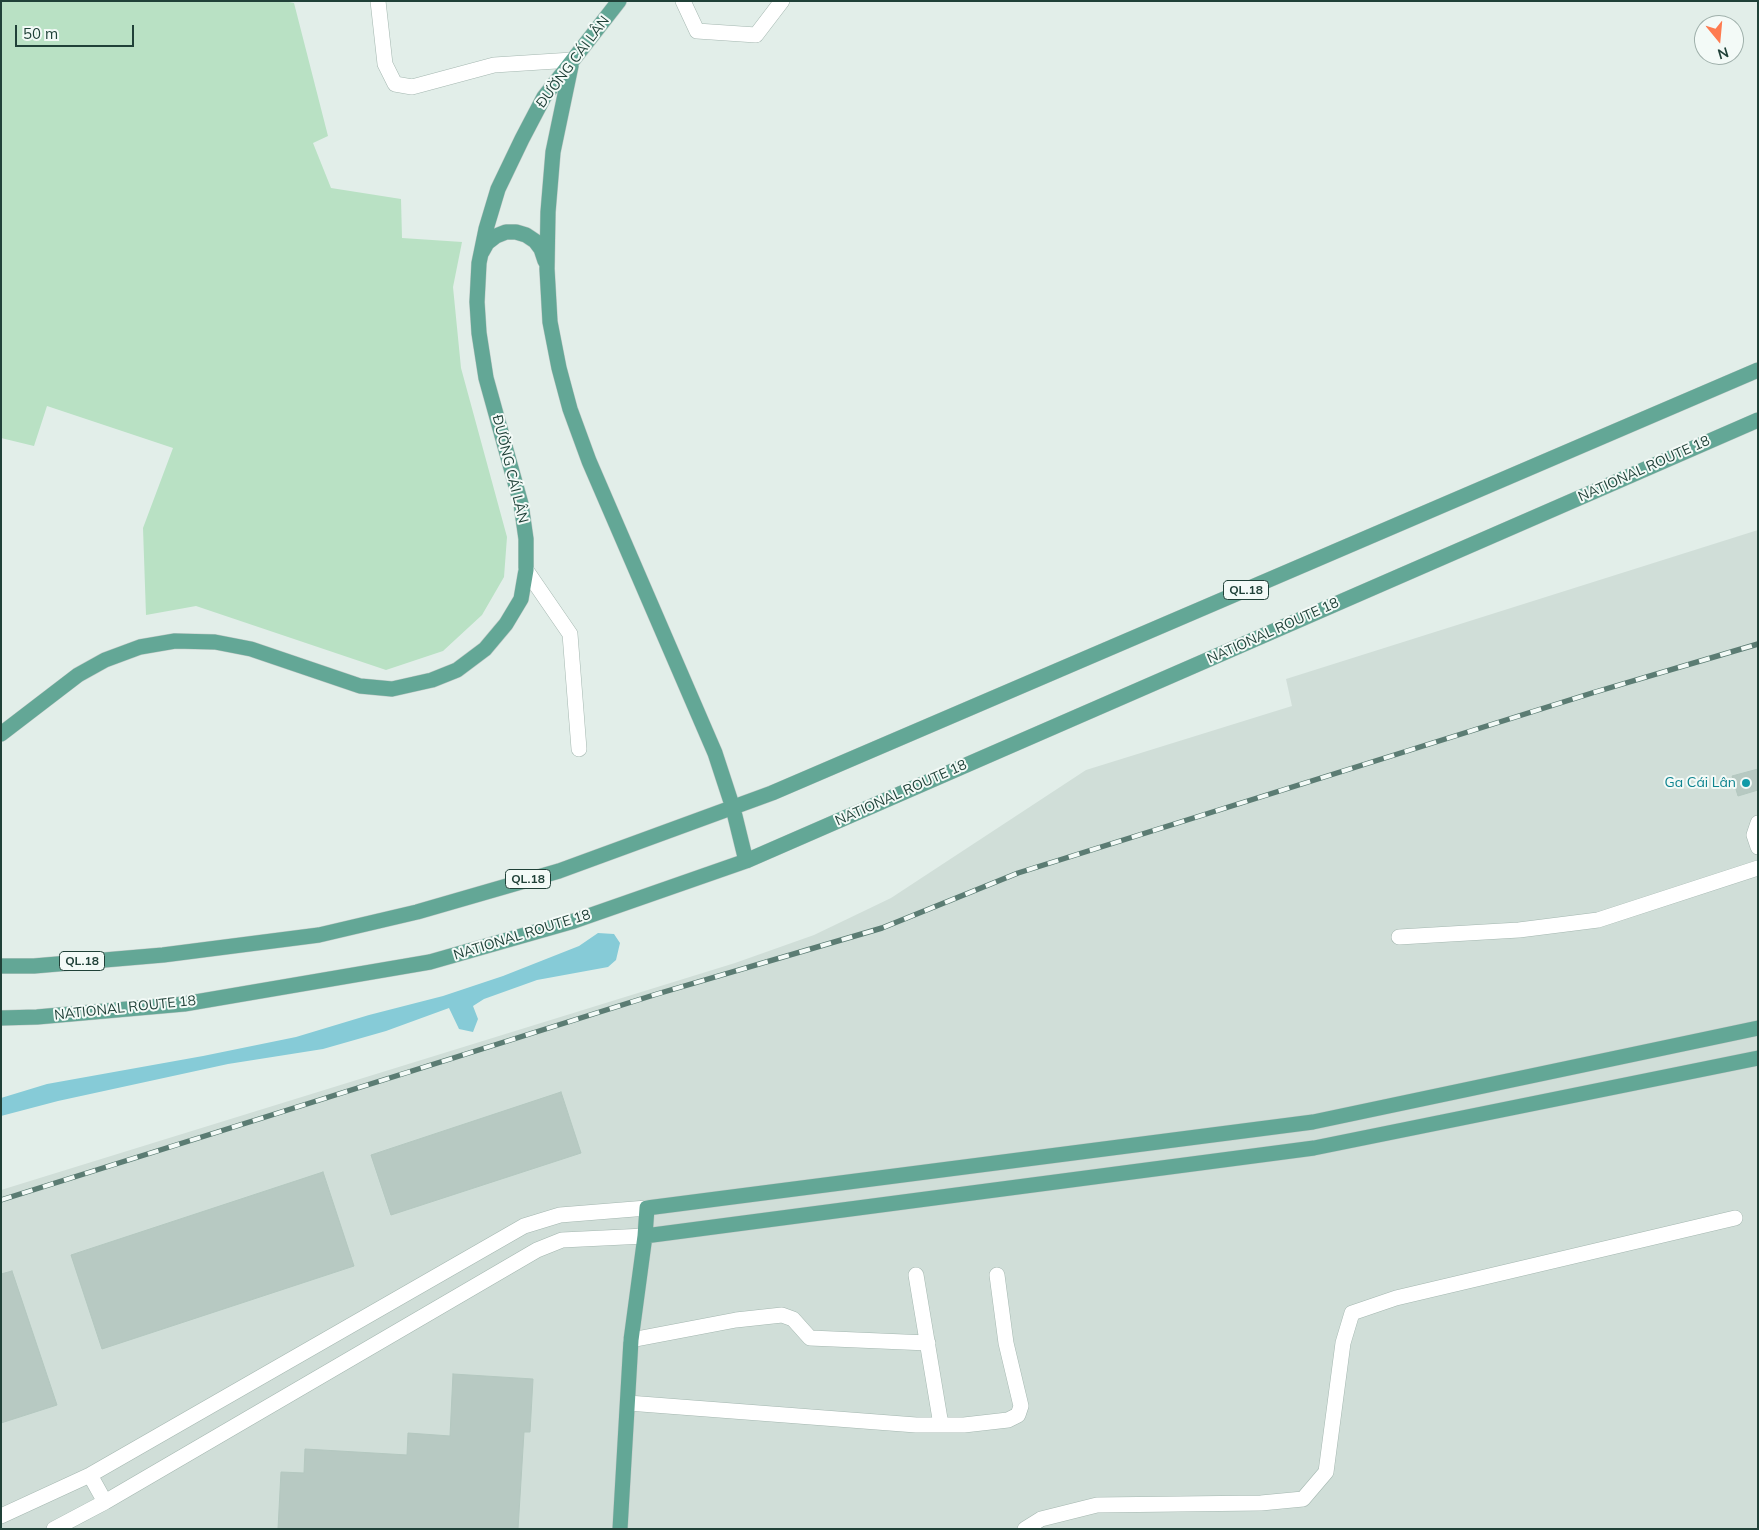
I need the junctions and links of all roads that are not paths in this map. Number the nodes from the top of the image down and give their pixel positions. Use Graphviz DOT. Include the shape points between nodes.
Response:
graph roads {
  1 [pos="378,1"];
  2 [pos="619,1"];
  3 [pos="683,1"];
  4 [pos="782,1"];
  5 [pos="572,60"];
  6 [pos="479,263"];
  7 [pos="547,270"];
  8 [pos="1758,370"];
  9 [pos="1758,420"];
  10 [pos="526,570"];
  11 [pos="1,734"];
  12 [pos="579,749"];
  13 [pos="733,808"];
  14 [pos="1758,823"];
  15 [pos="1758,847"];
  16 [pos="746,861"];
  17 [pos="1758,868"];
  18 [pos="1399,937"];
  19 [pos="1,966"];
  20 [pos="1,1018"];
  21 [pos="1758,1028"];
  22 [pos="1758,1058"];
  23 [pos="647,1208"];
  24 [pos="1735,1218"];
  25 [pos="645,1236"];
  26 [pos="916,1275"];
  27 [pos="997,1276"];
  28 [pos="632,1340"];
  29 [pos="928,1343"];
  30 [pos="628,1403"];
  31 [pos="941,1425"];
  32 [pos="90,1475"];
  33 [pos="105,1502"];
  34 [pos="1,1516"];
  35 [pos="62,1527"];
  36 [pos="620,1529"];
  37 [pos="1025,1529"];
  1 -- 5 [label="street" via="385,64 395,84 412,87 494,65"];
  2 -- 5 [label="main road, ĐƯỜNG CÁI LÂN"];
  3 -- 4 [label="street" via="698,31 756,35"];
  5 -- 6 [label="main road, ĐƯỜNG CÁI LÂN" via="544,97 498,189"];
  5 -- 7 [label="main road" via="553,152"];
  6 -- 7 [label="main road" via="487,242 501,234 516,232 535,241"];
  6 -- 10 [label="main road, ĐƯỜNG CÁI LÂN" via="478,333 486,378 521,504"];
  7 -- 13 [label="main road" via="550,322 570,409 589,461 714,753"];
  8 -- 13 [label="main road, QL.18"];
  9 -- 16 [label="main road, NATIONAL ROUTE 18"];
  10 -- 11 [label="main road, ĐƯỜNG CÁI LÂN" via="520,599 506,624 485,649 457,670 432,680 392,689 360,686 251,649 214,642 175,641 140,647 105,660 78,675"];
  10 -- 12 [label="street" via="570,634"];
  13 -- 16 [label="main road"];
  13 -- 19 [label="main road, QL.18" via="559,871 417,912 319,935 163,954"];
  14 -- 15 [label="street" via="1754,835"];
  16 -- 20 [label="main road, NATIONAL ROUTE 18" via="574,920 430,962 184,1004"];
  17 -- 18 [label="street" via="1598,920 1519,930"];
  21 -- 23 [label="main road" via="1313,1122"];
  22 -- 25 [label="main road" via="1314,1148"];
  23 -- 25 [label="main road"];
  23 -- 32 [label="street" via="560,1215 524,1226"];
  24 -- 37 [label="street" via="1396,1298 1352,1313 1343,1343 1326,1472 1303,1498 1262,1503 1097,1505 1041,1519"];
  25 -- 28 [label="main road"];
  25 -- 33 [label="street" via="562,1240 537,1250"];
  26 -- 29 [label="street"];
  27 -- 31 [label="street" via="1006,1343 1022,1406 1018,1415 1008,1420"];
  28 -- 29 [label="street" via="782,1314 793,1319 810,1338"];
  28 -- 30 [label="main road"];
  29 -- 31 [label="street"];
  30 -- 31 [label="street"];
  30 -- 36 [label="main road"];
  32 -- 33 [label="street"];
  32 -- 34 [label="street"];
  33 -- 35 [label="street"];
}
